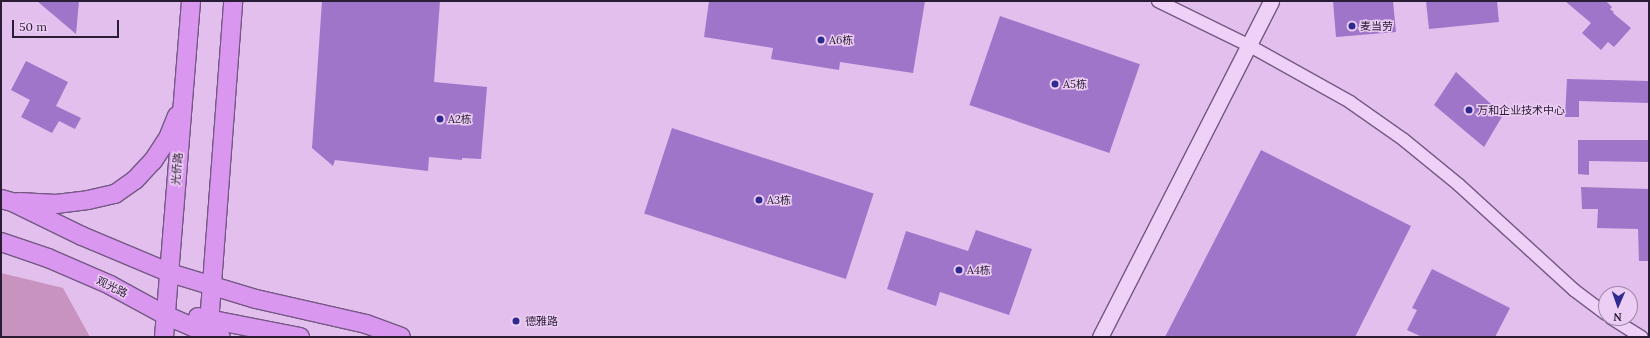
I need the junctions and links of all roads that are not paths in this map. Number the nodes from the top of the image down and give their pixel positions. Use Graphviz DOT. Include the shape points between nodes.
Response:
graph roads {
  1 [pos="191,1"];
  2 [pos="233,1"];
  3 [pos="1158,1"];
  4 [pos="1271,1"];
  5 [pos="1250,46"];
  6 [pos="182,105"];
  7 [pos="6,200"];
  8 [pos="1,242"];
  9 [pos="170,273"];
  10 [pos="212,287"];
  11 [pos="1598,308"];
  12 [pos="165,315"];
  13 [pos="1624,326"];
  14 [pos="212,332"];
  15 [pos="164,337"];
  16 [pos="300,337"];
  17 [pos="401,337"];
  18 [pos="1100,337"];
  19 [pos="1641,337"];
  1 -- 6 [label="main road, 光侨路"];
  2 -- 10 [label="main road"];
  3 -- 5 [label="street"];
  4 -- 5 [label="street"];
  5 -- 11 [label="street" via="1350,102 1404,140 1459,185 1574,290"];
  5 -- 18 [label="street"];
  6 -- 7 [label="main road" via="168,138 153,161 135,180 115,194 56,204"];
  6 -- 9 [label="main road, 光侨路"];
  7 -- 9 [label="main road"];
  8 -- 12 [label="main road, 观光路" via="48,258 110,285"];
  9 -- 10 [label="main road"];
  9 -- 12 [label="main road, 光侨路"];
  10 -- 14 [label="main road"];
  10 -- 17 [label="main road" via="366,324"];
  12 -- 14 [label="main road, 观光路"];
  12 -- 15 [label="main road, 光侨路"];
  13 -- 19 [label="street"];
  14 -- 16 [label="main road, 观光路"];
}
